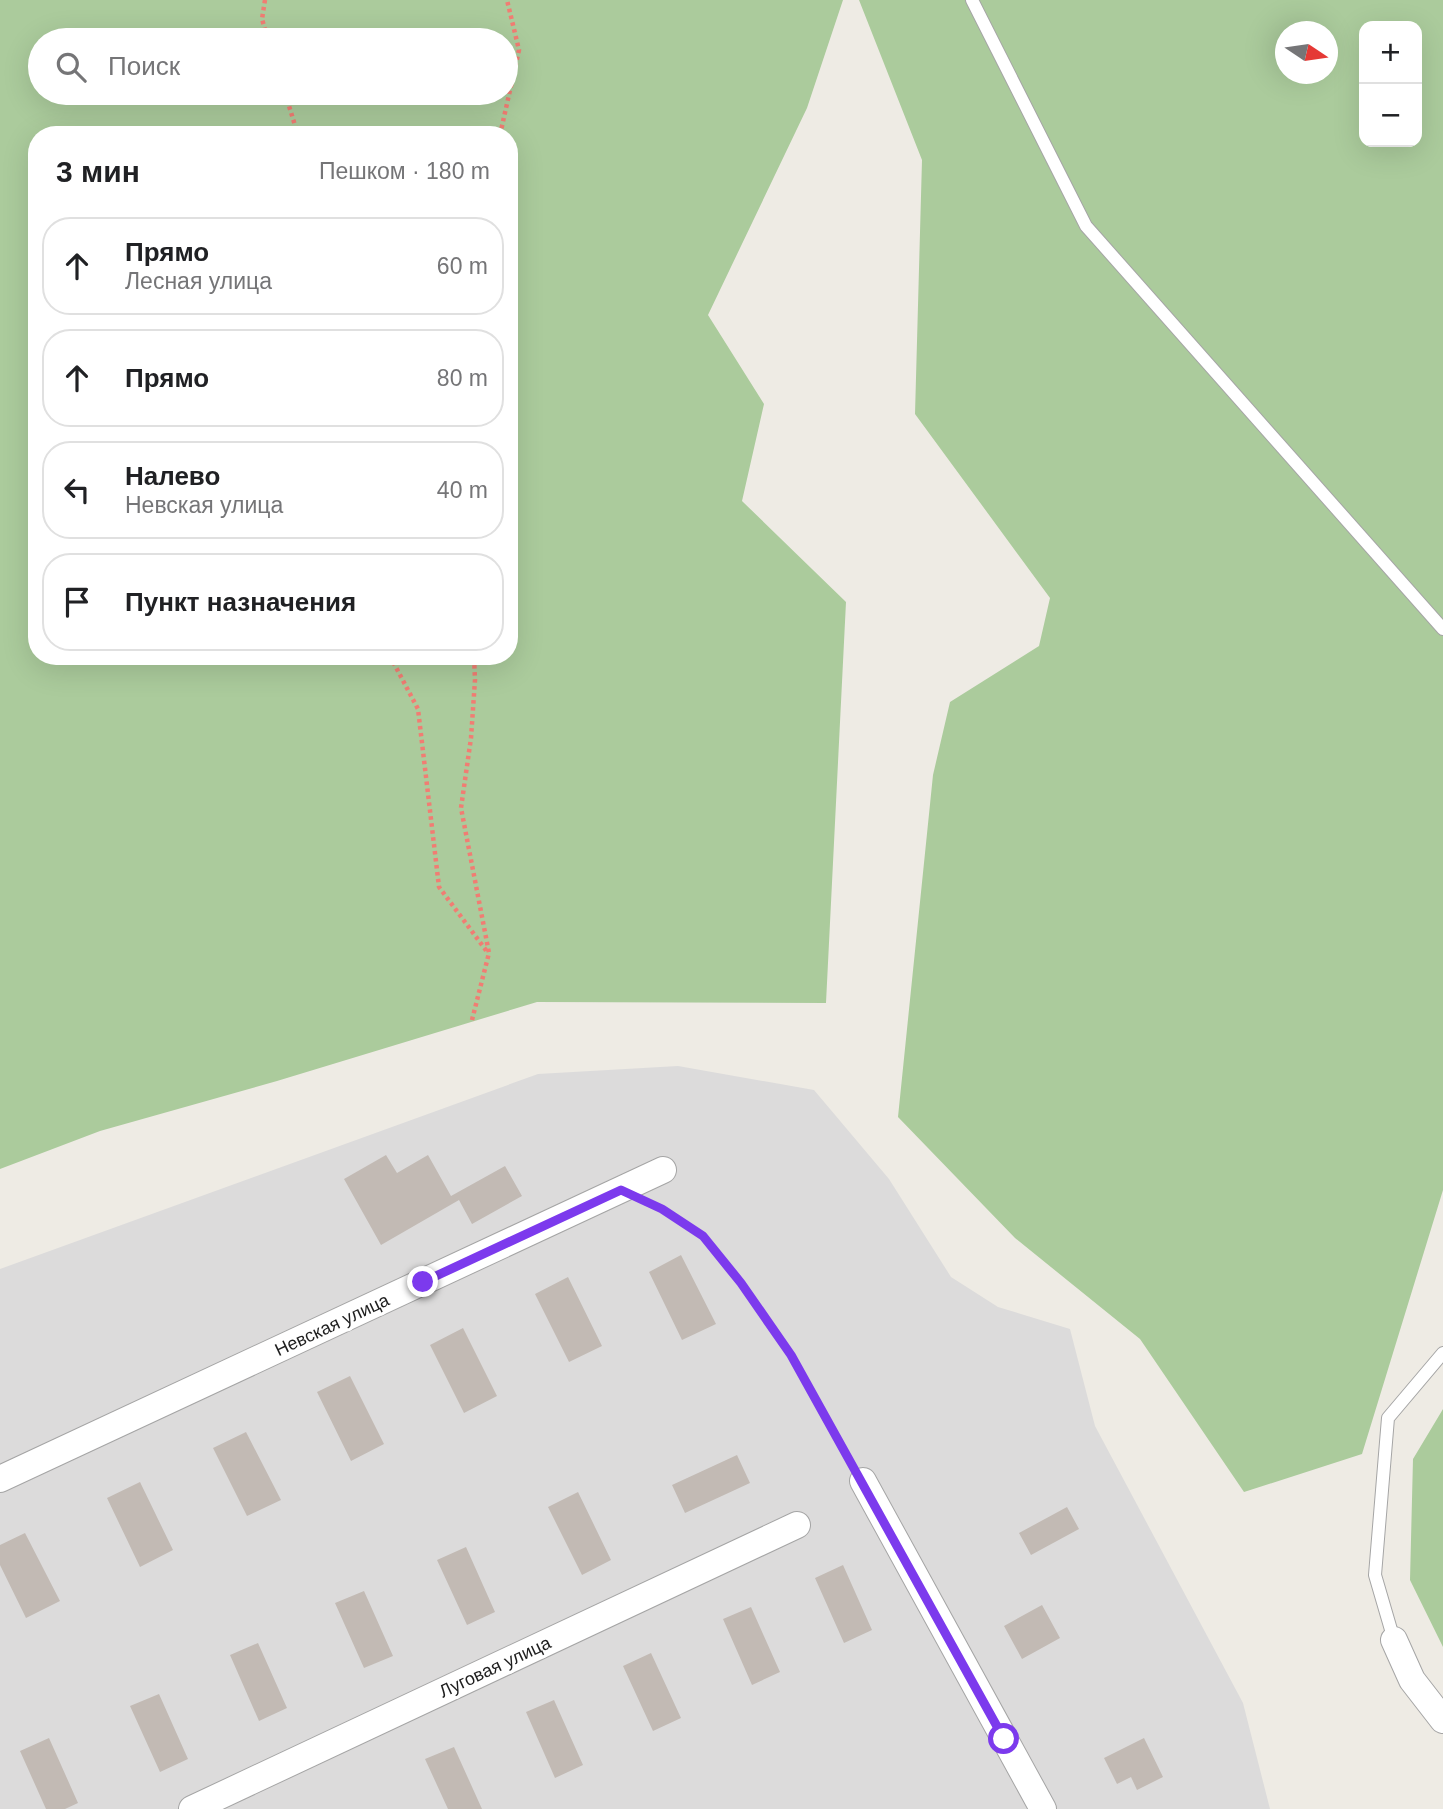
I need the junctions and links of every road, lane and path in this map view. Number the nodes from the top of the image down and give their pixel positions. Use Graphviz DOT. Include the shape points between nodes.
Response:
graph roads {
  1 [pos="265,0"];
  2 [pos="507,0"];
  3 [pos="972,0"];
  4 [pos="265,28"];
  5 [pos="514,28"];
  6 [pos="289,105"];
  7 [pos="507,105"];
  8 [pos="295,126"];
  9 [pos="502,126"];
  10 [pos="1443,629"];
  11 [pos="395,665"];
  12 [pos="474,665"];
  13 [pos="489,953"];
  14 [pos="472,1020"];
  15 [pos="663,1170"];
  16 [pos="621,1190"];
  17 [pos="1443,1353"];
  18 [pos="0,1479"];
  19 [pos="863,1481"];
  20 [pos="797,1525"];
  21 [pos="1394,1640"];
  22 [pos="1443,1720"];
  23 [pos="192,1809"];
  24 [pos="1043,1809"];
  1 -- 4 [label="path"];
  2 -- 5 [label="path"];
  3 -- 10 [label="lane" via="1086,226"];
  6 -- 8 [label="path"];
  7 -- 9 [label="path"];
  11 -- 13 [label="path" via="418,709 439,887"];
  12 -- 13 [label="path" via="461,808"];
  13 -- 14 [label="path"];
  15 -- 16 [label="street, Невская улица"];
  16 -- 18 [label="street, Невская улица"];
  16 -- 19 [label="path" via="703,1236 791,1355"];
  17 -- 21 [label="lane" via="1388,1418 1375,1575"];
  19 -- 24 [label="street"];
  20 -- 23 [label="street, Луговая улица"];
  21 -- 22 [label="street" via="1412,1679"];
}
